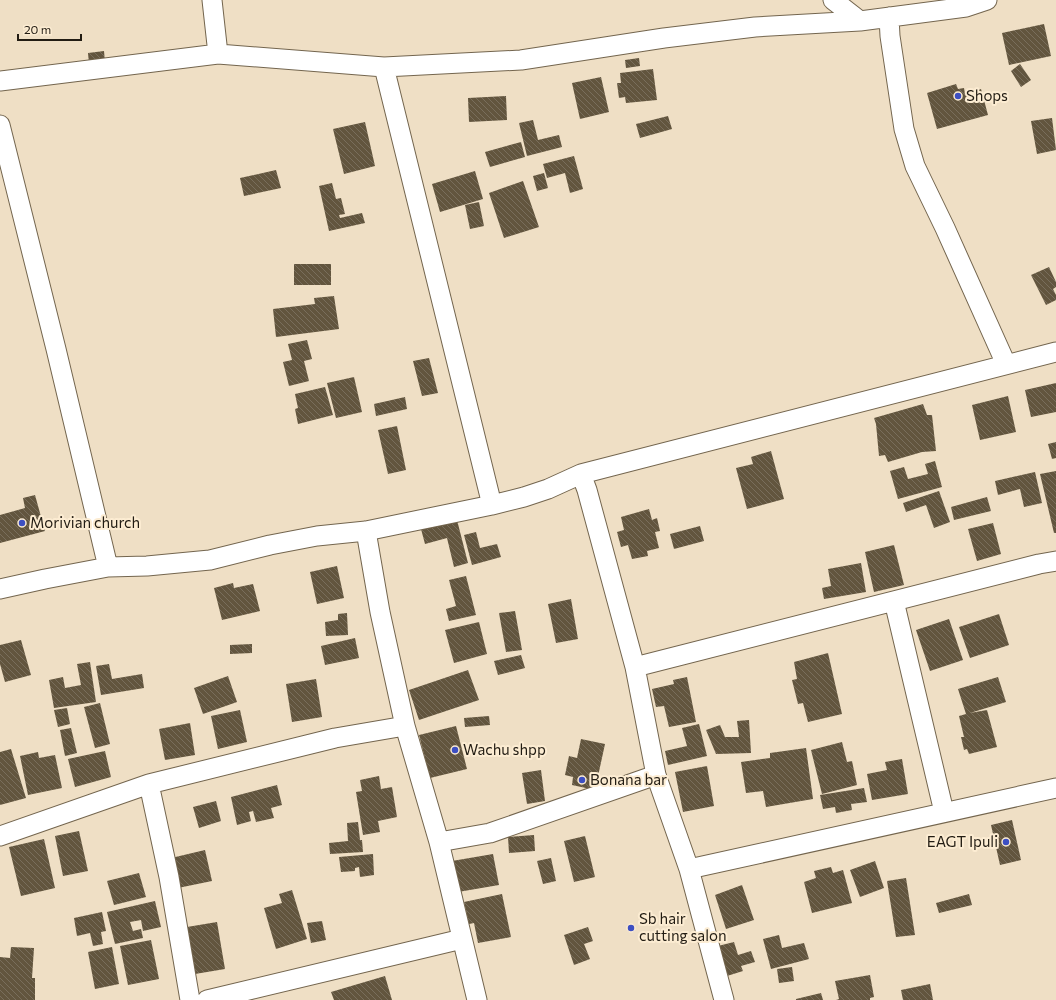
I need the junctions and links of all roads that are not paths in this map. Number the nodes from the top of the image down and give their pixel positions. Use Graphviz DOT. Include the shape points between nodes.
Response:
graph roads {
  1 [pos="212,0"];
  2 [pos="833,0"];
  3 [pos="987,0"];
  4 [pos="889,17"];
  5 [pos="860,21"];
  6 [pos="218,54"];
  7 [pos="384,67"];
  8 [pos="0,81"];
  9 [pos="0,125"];
  10 [pos="1056,352"];
  11 [pos="1006,364"];
  12 [pos="581,474"];
  13 [pos="492,505"];
  14 [pos="366,531"];
  15 [pos="1056,561"];
  16 [pos="108,567"];
  17 [pos="0,589"];
  18 [pos="894,601"];
  19 [pos="635,667"];
  20 [pos="405,726"];
  21 [pos="656,775"];
  22 [pos="149,784"];
  23 [pos="1056,788"];
  24 [pos="944,812"];
  25 [pos="0,836"];
  26 [pos="439,842"];
  27 [pos="689,869"];
  28 [pos="462,939"];
  29 [pos="190,1000"];
  30 [pos="207,1000"];
  31 [pos="478,1000"];
  32 [pos="724,1000"];
  1 -- 6 [label="street"];
  2 -- 5 [label="street"];
  3 -- 4 [label="street" via="966,6"];
  4 -- 5 [label="street"];
  4 -- 11 [label="street" via="904,129 915,166 960,259"];
  5 -- 7 [label="street" via="755,27 521,60"];
  6 -- 7 [label="street"];
  6 -- 8 [label="street"];
  7 -- 13 [label="street"];
  9 -- 16 [label="street"];
  10 -- 11 [label="street"];
  11 -- 12 [label="street"];
  12 -- 13 [label="street" via="548,489"];
  12 -- 19 [label="street"];
  13 -- 14 [label="street"];
  14 -- 16 [label="street" via="317,536 210,560"];
  14 -- 20 [label="street" via="380,612"];
  15 -- 18 [label="street"];
  16 -- 17 [label="street"];
  18 -- 19 [label="street"];
  18 -- 24 [label="street"];
  19 -- 21 [label="street"];
  20 -- 22 [label="street" via="335,738"];
  20 -- 26 [label="street"];
  21 -- 26 [label="street" via="490,833"];
  21 -- 27 [label="street"];
  22 -- 25 [label="street"];
  22 -- 29 [label="street" via="169,877"];
  23 -- 24 [label="street"];
  24 -- 27 [label="street"];
  26 -- 28 [label="street"];
  27 -- 32 [label="street"];
  28 -- 30 [label="street"];
  28 -- 31 [label="street"];
}
